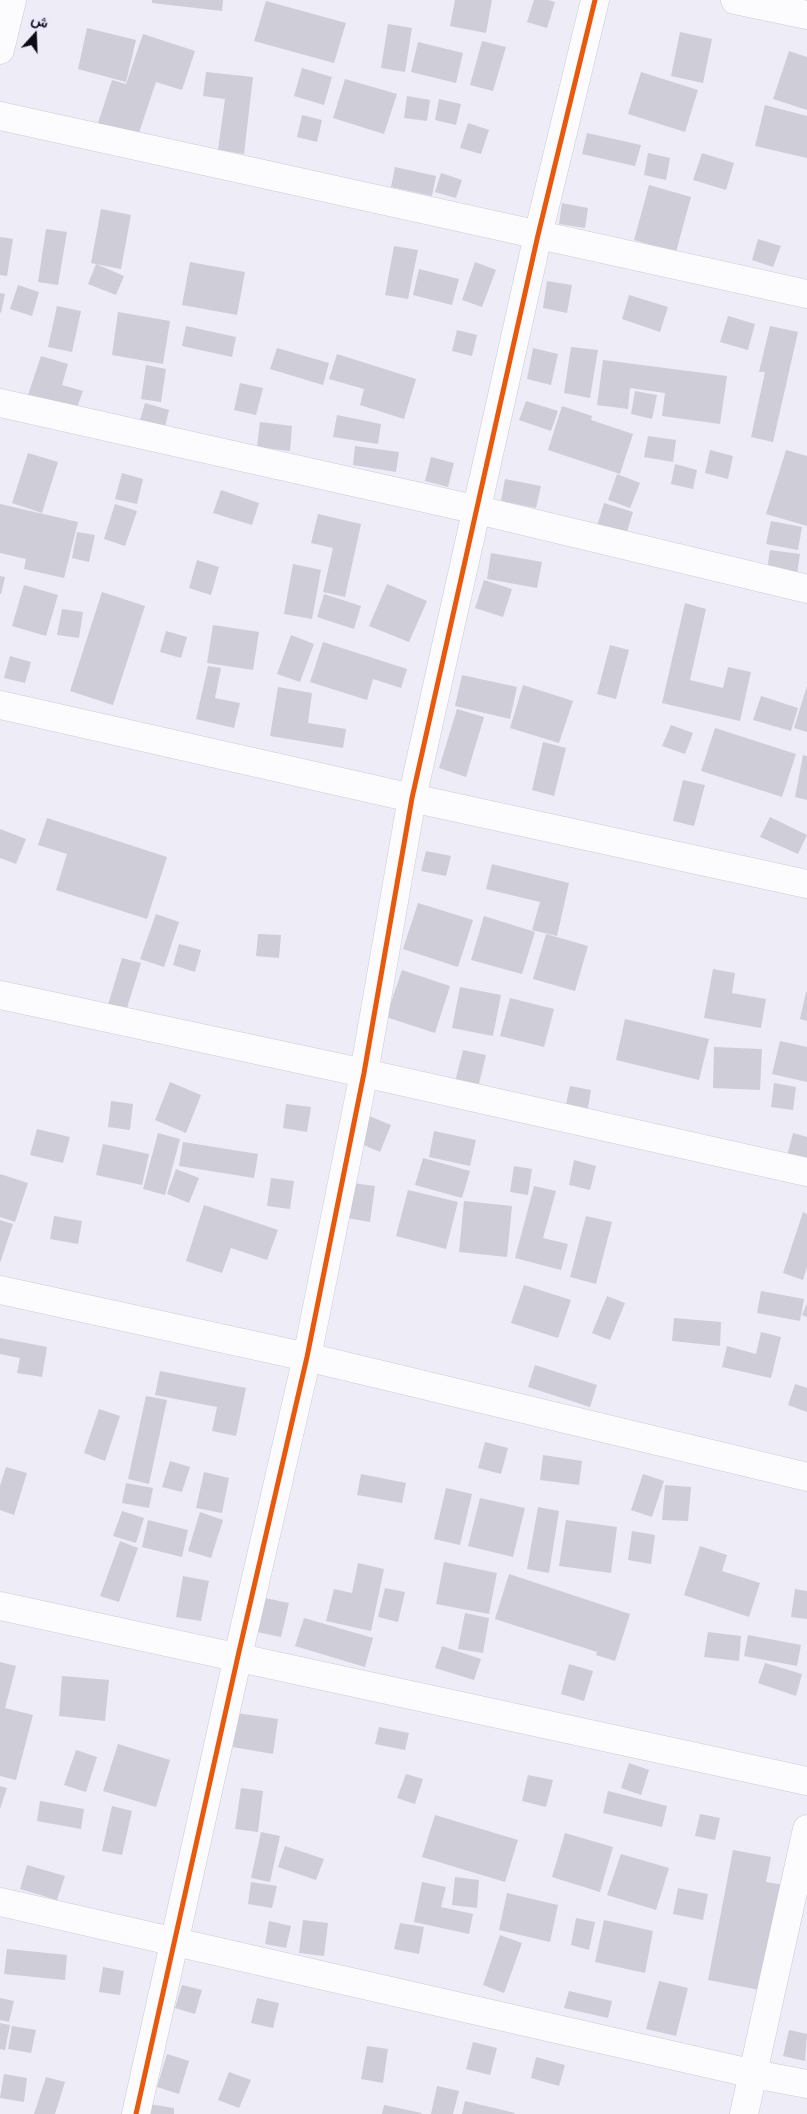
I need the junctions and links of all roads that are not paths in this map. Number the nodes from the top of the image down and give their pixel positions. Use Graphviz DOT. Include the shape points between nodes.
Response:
graph roads {
  1 [pos="12,0"];
  2 [pos="595,0"];
  3 [pos="735,0"];
  4 [pos="807,15"];
  5 [pos="0,50"];
  6 [pos="0,116"];
  7 [pos="538,235"];
  8 [pos="807,294"];
  9 [pos="0,403"];
  10 [pos="478,510"];
  11 [pos="807,589"];
  12 [pos="0,705"];
  13 [pos="412,798"];
  14 [pos="807,884"];
  15 [pos="0,995"];
  16 [pos="364,1073"];
  17 [pos="807,1172"];
  18 [pos="0,1290"];
  19 [pos="307,1357"];
  20 [pos="807,1477"];
  21 [pos="0,1606"];
  22 [pos="238,1656"];
  23 [pos="807,1781"];
  24 [pos="807,1829"];
  25 [pos="0,1902"];
  26 [pos="175,1943"];
  27 [pos="754,2074"];
  28 [pos="807,2084"];
  29 [pos="136,2114"];
  30 [pos="744,2114"];
  1 -- 5 [label="street"];
  2 -- 7 [label="street"];
  3 -- 4 [label="street"];
  6 -- 7 [label="street"];
  7 -- 8 [label="street"];
  7 -- 10 [label="street"];
  9 -- 10 [label="street"];
  10 -- 11 [label="street"];
  10 -- 13 [label="street"];
  12 -- 13 [label="street"];
  13 -- 14 [label="street"];
  13 -- 16 [label="street"];
  15 -- 16 [label="street"];
  16 -- 17 [label="street"];
  16 -- 19 [label="street"];
  18 -- 19 [label="street"];
  19 -- 20 [label="street"];
  19 -- 22 [label="street"];
  21 -- 22 [label="street"];
  22 -- 23 [label="street"];
  22 -- 26 [label="street"];
  24 -- 27 [label="street"];
  25 -- 26 [label="street"];
  26 -- 27 [label="street"];
  26 -- 29 [label="street"];
  27 -- 28 [label="street"];
  27 -- 30 [label="street"];
}
